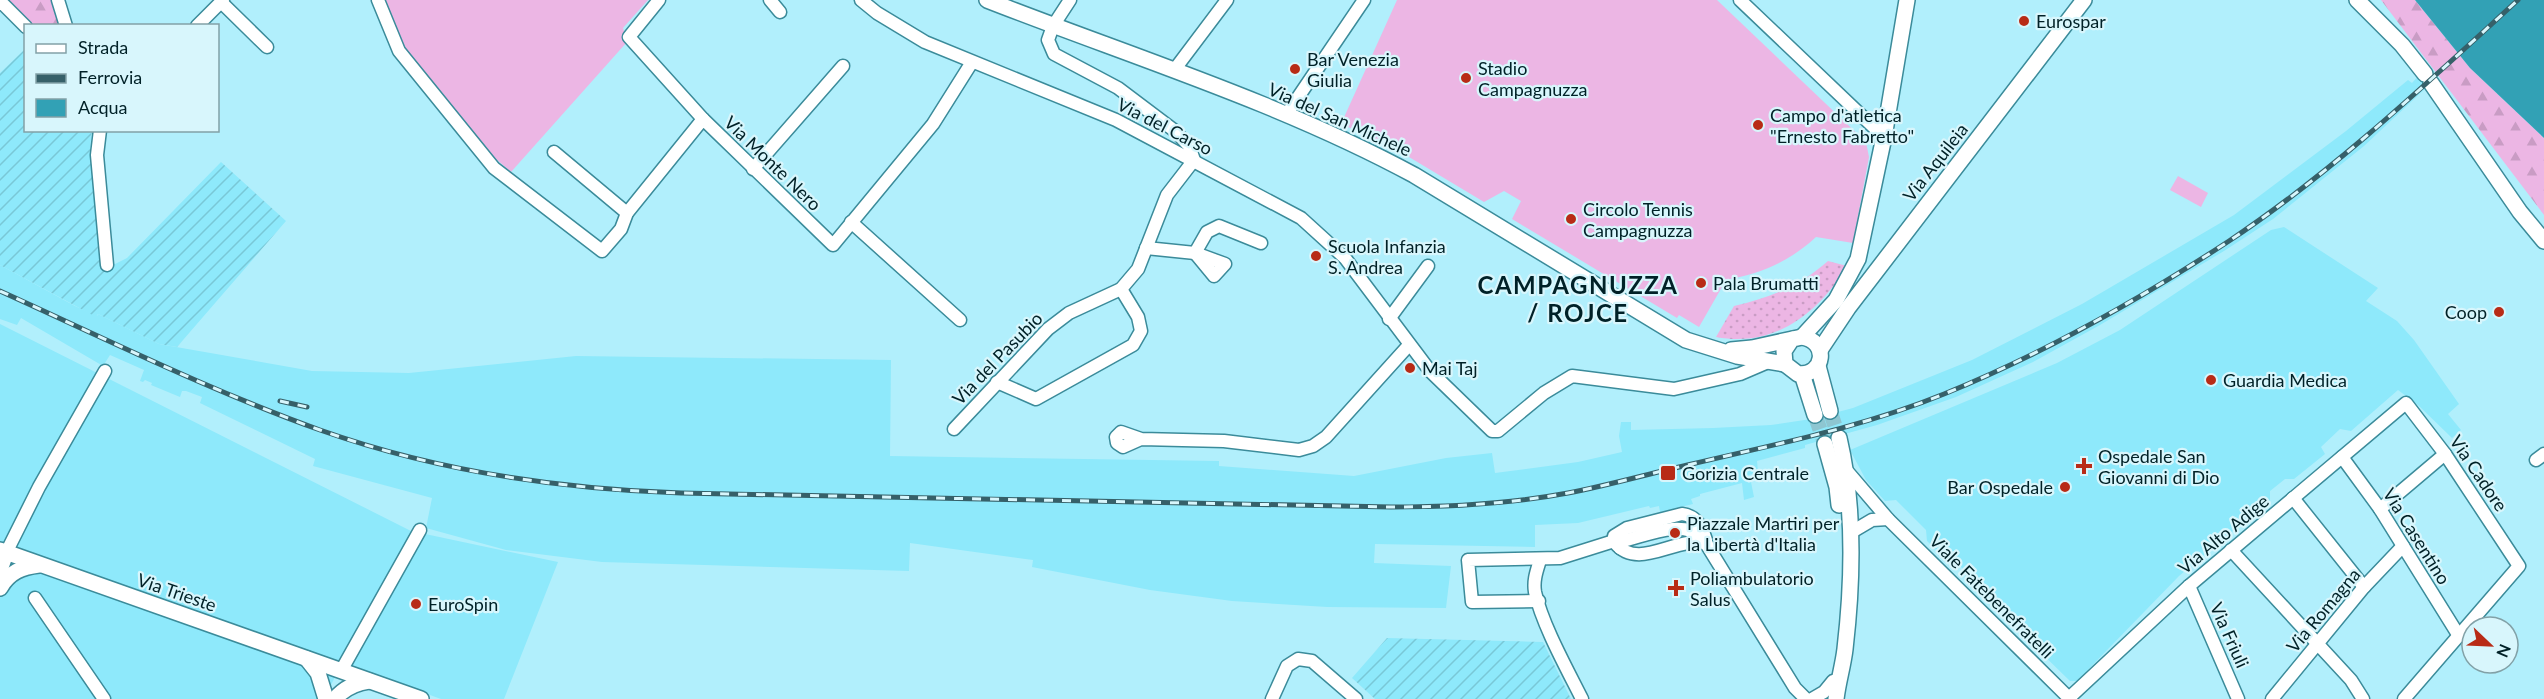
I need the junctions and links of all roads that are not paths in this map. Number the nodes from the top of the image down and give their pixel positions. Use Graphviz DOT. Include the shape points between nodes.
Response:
graph roads {
  1 [pos="58,0"];
  2 [pos="378,0"];
  3 [pos="659,0"];
  4 [pos="770,0"];
  5 [pos="861,0"];
  6 [pos="987,0"];
  7 [pos="1070,0"];
  8 [pos="1226,0"];
  9 [pos="1364,0"];
  10 [pos="1740,0"];
  11 [pos="1906,0"];
  12 [pos="2084,0"];
  13 [pos="2357,0"];
  14 [pos="0,1"];
  15 [pos="222,1"];
  16 [pos="780,12"];
  17 [pos="65,24"];
  18 [pos="199,24"];
  19 [pos="24,25"];
  20 [pos="1053,26"];
  21 [pos="267,47"];
  22 [pos="972,62"];
  23 [pos="843,66"];
  24 [pos="1175,69"];
  25 [pos="1286,115"];
  26 [pos="703,119"];
  27 [pos="100,132"];
  28 [pos="1884,137"];
  29 [pos="554,152"];
  30 [pos="1194,160"];
  31 [pos="753,169"];
  32 [pos="627,213"];
  33 [pos="851,222"];
  34 [pos="2544,241"];
  35 [pos="1261,243"];
  36 [pos="1146,248"];
  37 [pos="108,265"];
  38 [pos="1428,266"];
  39 [pos="1122,289"];
  40 [pos="1388,317"];
  41 [pos="960,320"];
  42 [pos="1797,338"];
  43 [pos="1409,345"];
  44 [pos="1820,350"];
  45 [pos="1719,351"];
  46 [pos="1768,362"];
  47 [pos="1785,364"];
  48 [pos="1818,366"];
  49 [pos="105,370"];
  50 [pos="1802,374"];
  51 [pos="997,382"];
  52 [pos="2406,403"];
  53 [pos="1830,411"];
  54 [pos="1815,415"];
  55 [pos="954,429"];
  56 [pos="1141,439"];
  57 [pos="2445,454"];
  58 [pos="2342,457"];
  59 [pos="1847,471"];
  60 [pos="2293,498"];
  61 [pos="2380,509"];
  62 [pos="1888,519"];
  63 [pos="420,530"];
  64 [pos="1850,533"];
  65 [pos="2403,546"];
  66 [pos="2231,550"];
  67 [pos="3,552"];
  68 [pos="1540,560"];
  69 [pos="39,565"];
  70 [pos="0,570"];
  71 [pos="2188,586"];
  72 [pos="2364,587"];
  73 [pos="0,588"];
  74 [pos="35,598"];
  75 [pos="1539,601"];
  76 [pos="2458,636"];
  77 [pos="2316,644"];
  78 [pos="306,658"];
  79 [pos="340,671"];
  80 [pos="369,681"];
  81 [pos="1833,681"];
  82 [pos="1796,694"];
  83 [pos="2070,698"];
  84 [pos="104,699"];
  85 [pos="326,699"];
  86 [pos="335,699"];
  87 [pos="421,699"];
  88 [pos="1272,699"];
  89 [pos="1356,699"];
  90 [pos="1582,699"];
  91 [pos="1806,699"];
  92 [pos="1812,699"];
  93 [pos="1828,699"];
  94 [pos="1836,699"];
  95 [pos="2238,699"];
  96 [pos="2272,699"];
  97 [pos="2362,699"];
  98 [pos="2404,699"];
  1 -- 17 [label="street"];
  2 -- 32 [label="street, Via Monte Nero" via="399,51 494,168 602,251 621,229"];
  3 -- 26 [label="street" via="629,36"];
  4 -- 16 [label="street"];
  5 -- 22 [label="street, Via del Carso" via="908,32"];
  6 -- 20 [label="main road, Via del San Michele"];
  7 -- 20 [label="street"];
  8 -- 24 [label="street"];
  9 -- 25 [label="street"];
  10 -- 28 [label="street"];
  11 -- 28 [label="main road"];
  12 -- 44 [label="main road, Via Aquileia"];
  13 -- 34 [label="main road" via="2402,45"];
  14 -- 19 [label="street"];
  15 -- 18 [label="street"];
  15 -- 21 [label="street"];
  20 -- 24 [label="main road, Via del San Michele"];
  20 -- 30 [label="street" via="1048,40 1054,54 1118,88 1175,132 1189,146"];
  22 -- 30 [label="street, Via del Carso" via="1116,120"];
  22 -- 33 [label="street, Via Monte Nero" via="933,124"];
  23 -- 31 [label="street"];
  24 -- 25 [label="main road, Via del San Michele"];
  25 -- 45 [label="main road, Via del San Michele" via="1374,153 1686,340"];
  26 -- 31 [label="street, Via Monte Nero"];
  26 -- 32 [label="street, Via Monte Nero"];
  27 -- 37 [label="street" via="97,155"];
  28 -- 42 [label="main road" via="1858,259 1836,300"];
  29 -- 32 [label="street"];
  30 -- 36 [label="street, Via del Pasubio" via="1167,195"];
  30 -- 40 [label="street, Via del Carso" via="1301,218 1345,258"];
  31 -- 33 [label="street, Via Monte Nero" via="833,245"];
  33 -- 41 [label="street"];
  35 -- 36 [label="street" via="1219,226 1207,232 1195,253"];
  36 -- 39 [label="street, Via del Pasubio" via="1138,269"];
  38 -- 40 [label="street"];
  39 -- 51 [label="street, Via del Pasubio" via="1055,323"];
  39 -- 51 [label="street" via="1138,317 1141,331 1133,345 1036,399"];
  40 -- 43 [label="street, Via del Carso"];
  42 -- 44 [label="main road" via="1813,340"];
  42 -- 45 [label="main road, Via del San Michele"];
  42 -- 47 [label="main road" via="1784,351"];
  43 -- 46 [label="street, Via del Carso" via="1492,431 1498,431 1544,393 1572,376 1674,389 1740,374"];
  43 -- 56 [label="street" via="1326,437 1313,446 1299,450 1224,441"];
  44 -- 48 [label="main road"];
  45 -- 46 [label="main road, Via del San Michele"];
  46 -- 47 [label="main road, Via del San Michele"];
  47 -- 50 [label="main road"];
  48 -- 50 [label="main road"];
  48 -- 53 [label="main road"];
  49 -- 67 [label="street"];
  50 -- 54 [label="main road"];
  51 -- 55 [label="street, Via del Pasubio"];
  52 -- 57 [label="street, Via Cadore"];
  52 -- 58 [label="street, Via Alto Adige"];
  57 -- 61 [label="street"];
  57 -- 76 [label="street, Via Cadore" via="2519,566"];
  58 -- 60 [label="street, Via Alto Adige"];
  58 -- 61 [label="street, Via Casentino"];
  59 -- 62 [label="street, Viale Fatebenefratelli"];
  59 -- 64 [label="main road"];
  59 -- 81 [label="main road" via="1832,441 1843,546 1841,627"];
  60 -- 66 [label="street, Via Alto Adige"];
  60 -- 72 [label="street"];
  61 -- 65 [label="street, Via Casentino"];
  62 -- 64 [label="street" via="1872,520"];
  62 -- 83 [label="street, Viale Fatebenefratelli"];
  63 -- 79 [label="street"];
  64 -- 94 [label="main road" via="1847,624"];
  65 -- 72 [label="street, Via Romagna"];
  65 -- 76 [label="street, Via Casentino"];
  66 -- 71 [label="street, Via Alto Adige"];
  66 -- 77 [label="street"];
  67 -- 69 [label="main road, Via Trieste"];
  67 -- 70 [label="main road"];
  68 -- 75 [label="street" via="1535,575"];
  68 -- 75 [label="street" via="1468,560 1472,602"];
  68 -- 82 [label="street" via="1678,528 1698,533"];
  69 -- 73 [label="main road" via="22,567"];
  69 -- 78 [label="main road, Via Trieste"];
  71 -- 83 [label="street, Via Alto Adige"];
  71 -- 95 [label="street, Via Friuli"];
  72 -- 77 [label="street, Via Romagna"];
  74 -- 84 [label="street"];
  75 -- 90 [label="street"];
  76 -- 98 [label="street"];
  77 -- 96 [label="street, Via Romagna"];
  77 -- 97 [label="street"];
  78 -- 79 [label="main road, Via Trieste"];
  78 -- 85 [label="main road" via="318,673"];
  79 -- 80 [label="main road, Via Trieste"];
  79 -- 85 [label="main road"];
  80 -- 86 [label="main road" via="355,684"];
  80 -- 87 [label="main road, Via Trieste"];
  81 -- 92 [label="street"];
  81 -- 93 [label="main road"];
  82 -- 91 [label="street"];
  88 -- 89 [label="street" via="1287,666 1298,659 1312,661"];
}
